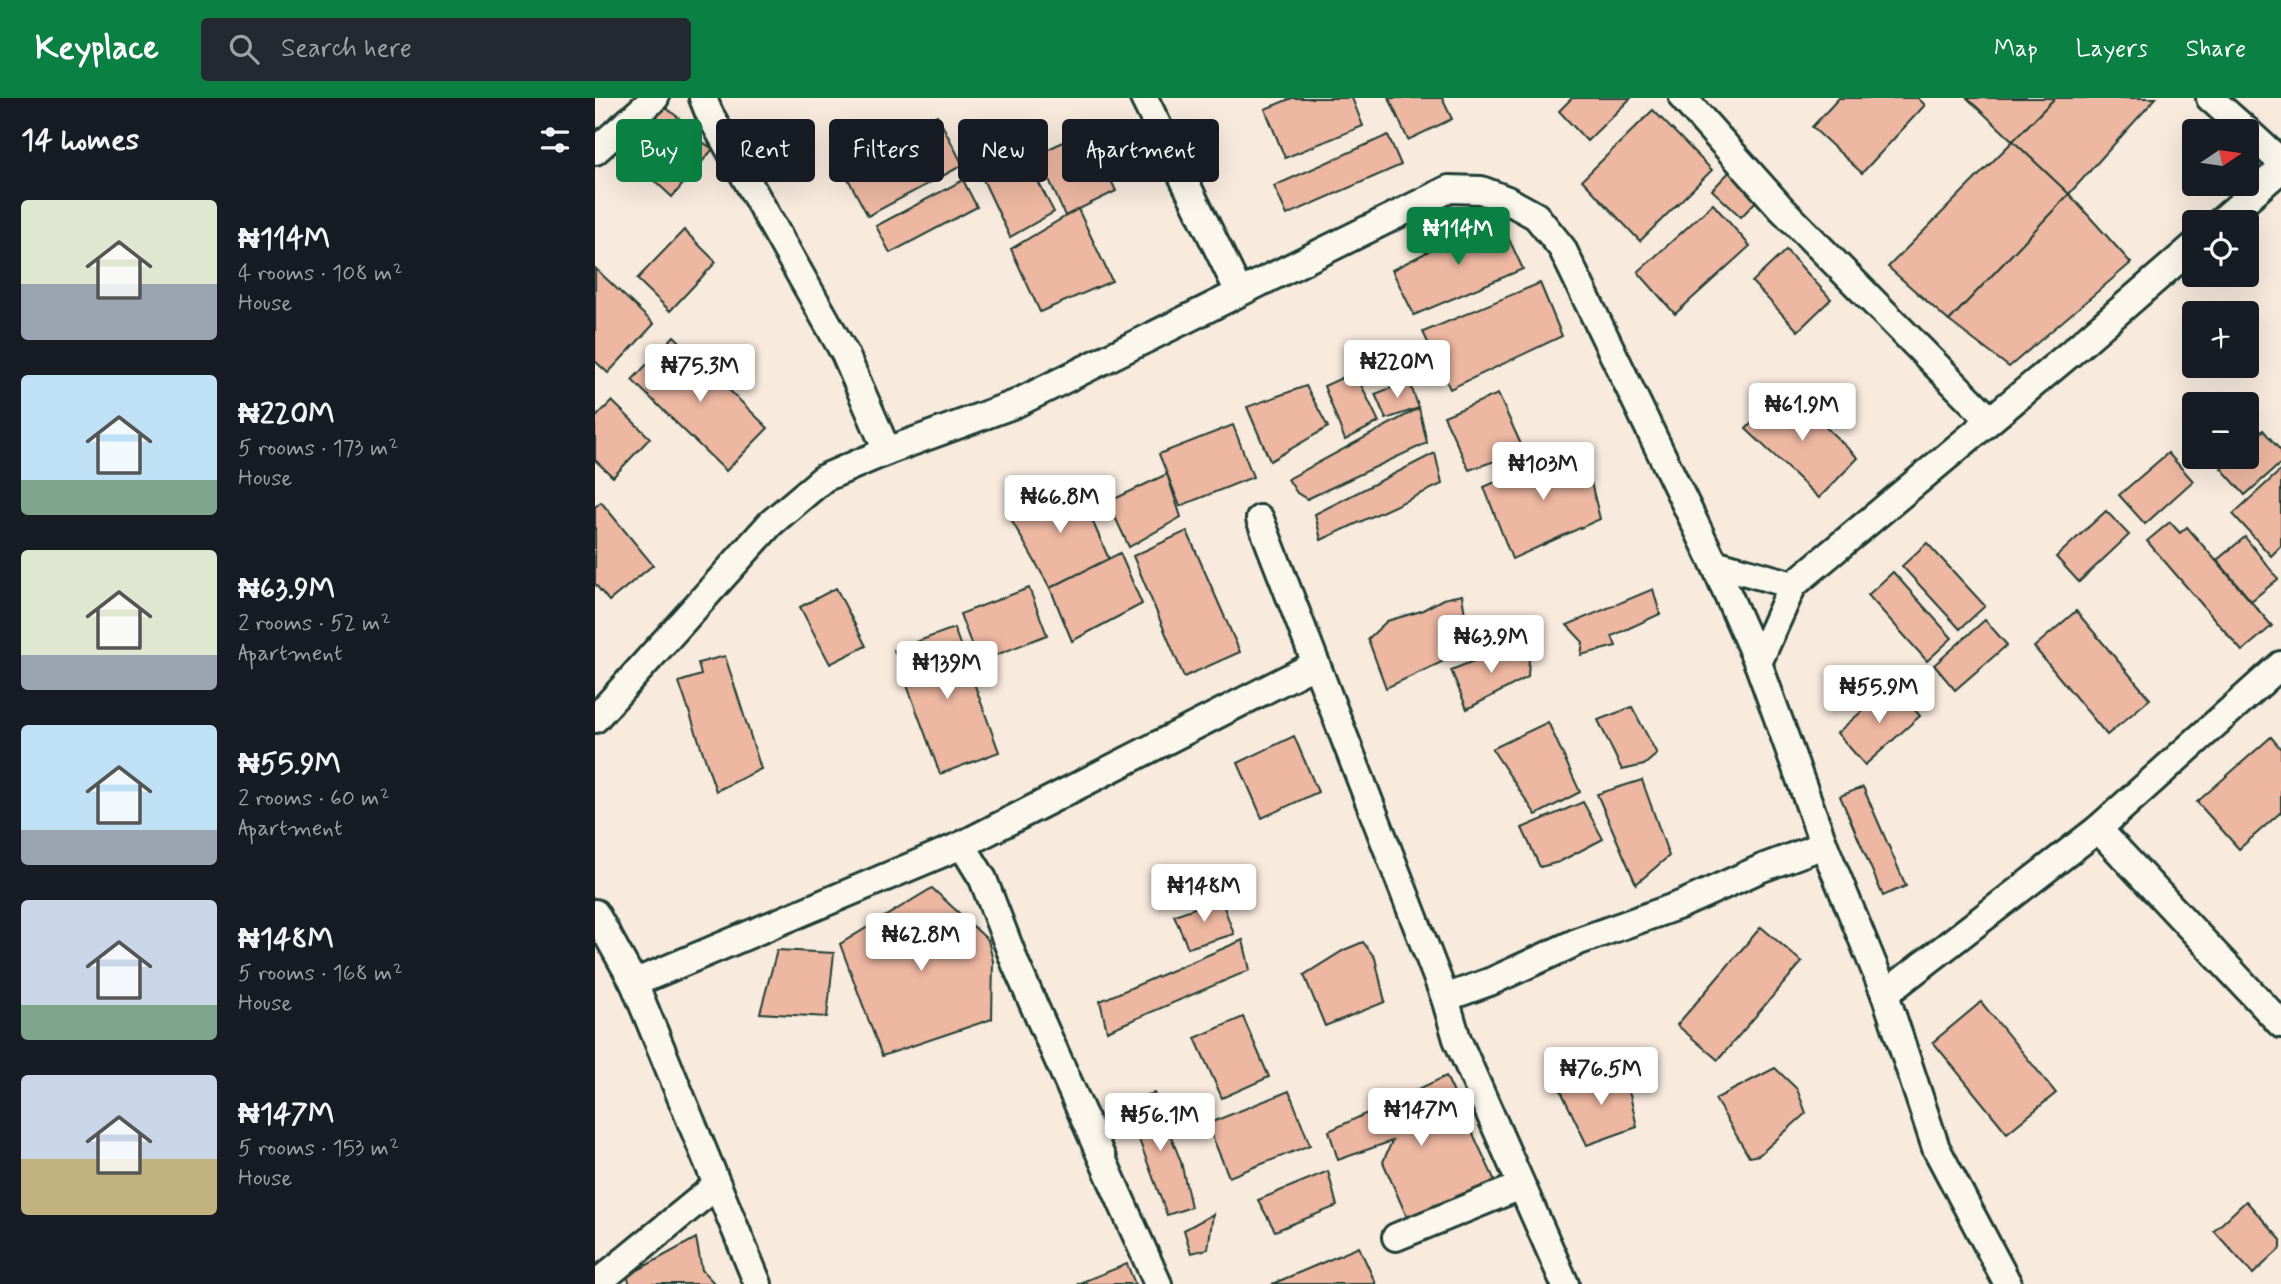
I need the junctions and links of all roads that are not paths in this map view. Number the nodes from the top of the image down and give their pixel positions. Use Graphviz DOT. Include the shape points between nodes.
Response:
graph roads {
  1 [pos="655,98"];
  2 [pos="703,98"];
  3 [pos="1144,98"];
  4 [pos="1683,98"];
  5 [pos="2210,98"];
  6 [pos="2234,119"];
  7 [pos="2259,142"];
  8 [pos="595,151"];
  9 [pos="2281,162"];
  10 [pos="2281,169"];
  11 [pos="2234,210"];
  12 [pos="2182,255"];
  13 [pos="1239,292"];
  14 [pos="1990,419"];
  15 [pos="887,451"];
  16 [pos="1260,519"];
  17 [pos="1714,563"];
  18 [pos="1793,585"];
  19 [pos="1758,663"];
  20 [pos="1316,664"];
  21 [pos="2281,665"];
  22 [pos="595,719"];
  23 [pos="2098,829"];
  24 [pos="962,845"];
  25 [pos="1825,845"];
  26 [pos="595,913"];
  27 [pos="634,983"];
  28 [pos="1885,994"];
  29 [pos="1445,998"];
  30 [pos="2281,1024"];
  31 [pos="717,1185"];
  32 [pos="1521,1186"];
  33 [pos="1396,1237"];
  34 [pos="596,1284"];
  35 [pos="758,1284"];
  36 [pos="1157,1284"];
  37 [pos="1565,1284"];
  38 [pos="2008,1284"];
  1 -- 8 [label="street"];
  2 -- 15 [label="street" via="845,354"];
  3 -- 13 [label="street"];
  4 -- 14 [label="street" via="1781,208"];
  5 -- 6 [label="street"];
  7 -- 9 [label="street"];
  10 -- 11 [label="street"];
  12 -- 14 [label="street"];
  13 -- 15 [label="street" via="1015,404"];
  13 -- 17 [label="street" via="1449,189 1481,190 1536,216 1562,248"];
  14 -- 18 [label="street"];
  15 -- 22 [label="street" via="824,478 771,523"];
  16 -- 20 [label="street"];
  17 -- 18 [label="street"];
  17 -- 19 [label="street"];
  18 -- 19 [label="street"];
  19 -- 25 [label="street"];
  20 -- 24 [label="street"];
  20 -- 29 [label="street"];
  21 -- 23 [label="street"];
  23 -- 28 [label="street"];
  23 -- 30 [label="street"];
  24 -- 27 [label="street"];
  24 -- 36 [label="street" via="983,879 1016,965"];
  25 -- 28 [label="street"];
  25 -- 29 [label="street"];
  26 -- 27 [label="street"];
  27 -- 31 [label="street"];
  28 -- 38 [label="street" via="1936,1148"];
  29 -- 32 [label="street" via="1457,1039"];
  31 -- 34 [label="street"];
  31 -- 35 [label="street"];
  32 -- 33 [label="street"];
  32 -- 37 [label="street"];
}
